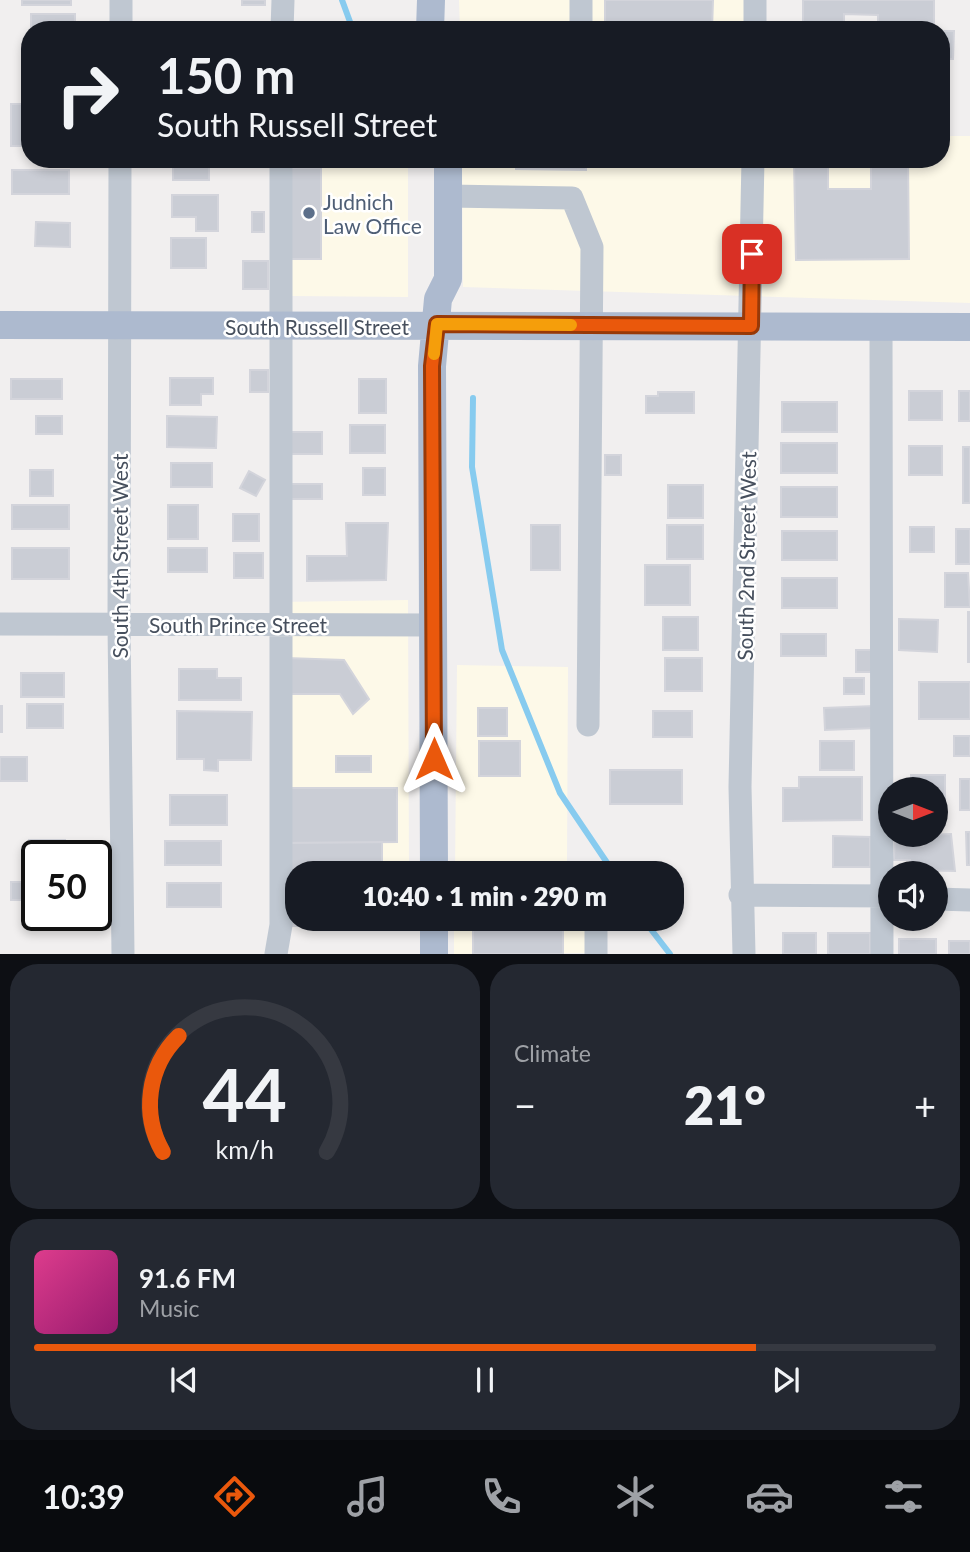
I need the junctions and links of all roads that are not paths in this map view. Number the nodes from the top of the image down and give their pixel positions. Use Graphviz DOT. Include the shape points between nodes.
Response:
graph roads {
  1 [pos="121,0"];
  2 [pos="283,0"];
  3 [pos="431,0"];
  4 [pos="447,0"];
  5 [pos="581,0"];
  6 [pos="755,0"];
  7 [pos="121,21"];
  8 [pos="282,21"];
  9 [pos="430,21"];
  10 [pos="447,21"];
  11 [pos="581,21"];
  12 [pos="755,21"];
  13 [pos="120,168"];
  14 [pos="281,168"];
  15 [pos="430,168"];
  16 [pos="448,168"];
  17 [pos="753,168"];
  18 [pos="448,196"];
  19 [pos="438,311"];
  20 [pos="0,325"];
  21 [pos="593,325"];
  22 [pos="119,326"];
  23 [pos="751,326"];
  24 [pos="280,327"];
  25 [pos="881,327"];
  26 [pos="970,327"];
  27 [pos="0,624"];
  28 [pos="279,624"];
  29 [pos="119,625"];
  30 [pos="434,625"];
  31 [pos="588,725"];
  32 [pos="434,861"];
  33 [pos="887,861"];
  34 [pos="740,895"];
  35 [pos="878,896"];
  36 [pos="948,899"];
  37 [pos="970,900"];
  38 [pos="434,931"];
  39 [pos="596,931"];
  40 [pos="884,931"];
  41 [pos="123,954"];
  42 [pos="276,954"];
  43 [pos="434,954"];
  44 [pos="596,954"];
  45 [pos="744,954"];
  46 [pos="882,954"];
  1 -- 7 [label="street"];
  2 -- 8 [label="street"];
  3 -- 9 [label="main road"];
  4 -- 10 [label="main road"];
  5 -- 11 [label="street"];
  6 -- 12 [label="street"];
  13 -- 22 [label="street, South 4th Street West"];
  14 -- 24 [label="street"];
  15 -- 19 [label="main road" via="429,280"];
  16 -- 18 [label="main road"];
  17 -- 23 [label="street, South 2nd Street West"];
  18 -- 19 [label="main road" via="448,279"];
  18 -- 21 [label="street" via="572,198 592,247"];
  19 -- 21 [label="main road, South Russell Street"];
  19 -- 24 [label="main road, South Russell Street"];
  19 -- 30 [label="main road" via="432,366"];
  20 -- 22 [label="main road, South Russell Street"];
  21 -- 23 [label="main road, South Russell Street"];
  21 -- 31 [label="street"];
  22 -- 24 [label="main road, South Russell Street"];
  22 -- 29 [label="street, South 4th Street West"];
  23 -- 25 [label="main road, South Russell Street"];
  23 -- 34 [label="street, South 2nd Street West"];
  24 -- 28 [label="street"];
  25 -- 26 [label="main road, South Russell Street"];
  25 -- 33 [label="street"];
  27 -- 29 [label="street, South Prince Street"];
  28 -- 29 [label="street, South Prince Street"];
  28 -- 30 [label="street, South Prince Street"];
  28 -- 42 [label="street" via="281,925"];
  29 -- 41 [label="street, South 4th Street West"];
  30 -- 32 [label="main road"];
  34 -- 35 [label="street"];
  34 -- 45 [label="street, South 2nd Street West"];
  36 -- 37 [label="street"];
  38 -- 43 [label="main road"];
  39 -- 44 [label="street"];
  40 -- 46 [label="street"];
}
